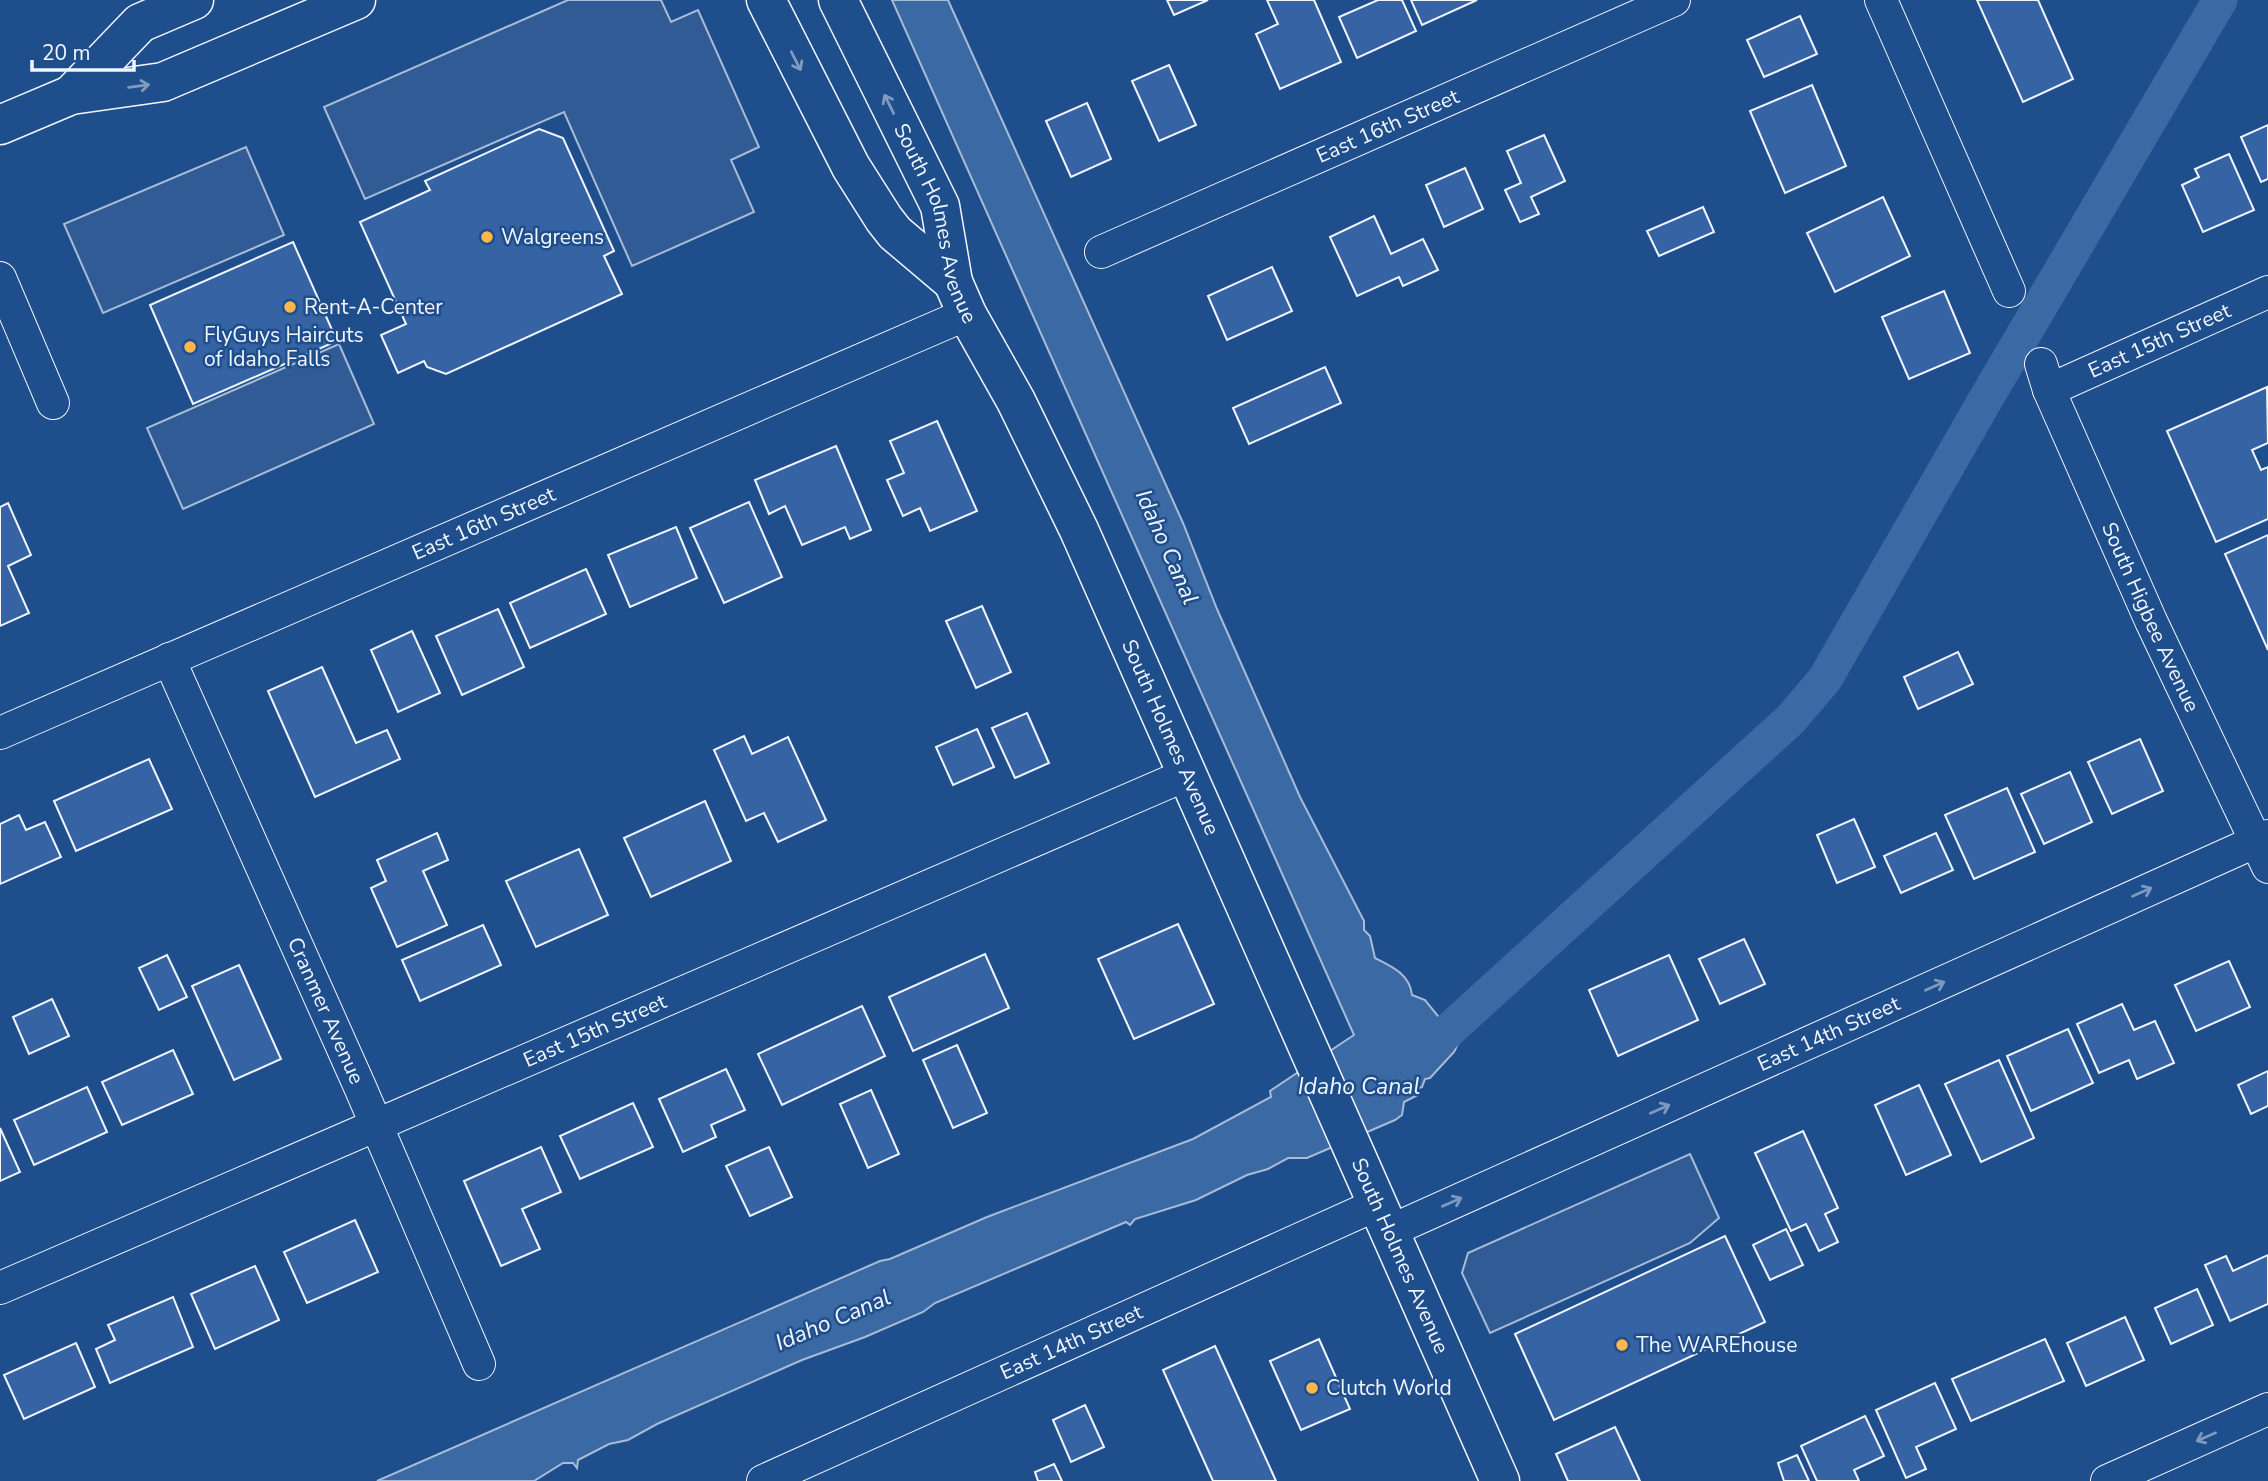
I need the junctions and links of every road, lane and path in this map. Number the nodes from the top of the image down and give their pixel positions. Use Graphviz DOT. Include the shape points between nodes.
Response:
graph roads {
  1 [pos="194,0"];
  2 [pos="355,0"];
  3 [pos="766,0"];
  4 [pos="838,0"];
  5 [pos="1674,0"];
  6 [pos="1881,0"];
  7 [pos="71,95"];
  8 [pos="0,125"];
  9 [pos="1101,252"];
  10 [pos="0,278"];
  11 [pos="2009,290"];
  12 [pos="2268,292"];
  13 [pos="960,298"];
  14 [pos="2045,377"];
  15 [pos="53,403"];
  16 [pos="169,659"];
  17 [pos="0,733"];
  18 [pos="1188,775"];
  19 [pos="2264,848"];
  20 [pos="376,1126"];
  21 [pos="1384,1217"];
  22 [pos="0,1288"];
  23 [pos="478,1364"];
  24 [pos="2268,1409"];
  25 [pos="763,1481"];
  26 [pos="1500,1481"];
  27 [pos="2107,1481"];
  1 -- 7 [label="main road" via="140,23"];
  7 -- 2 [label="main road, one-way" via="163,82"];
  3 -- 13 [label="main road, one-way" via="851,167 884,219"];
  13 -- 4 [label="main road, South Holmes Avenue, one-way" via="940,206"];
  5 -- 9 [label="street, East 16th Street"];
  6 -- 11 [label="street"];
  7 -- 8 [label="main road"];
  10 -- 15 [label="street"];
  12 -- 14 [label="street, East 15th Street"];
  13 -- 16 [label="street, East 16th Street"];
  13 -- 18 [label="main road, South Holmes Avenue" via="1079,530"];
  14 -- 19 [label="street, South Higbee Avenue" via="2151,621"];
  16 -- 17 [label="street, East 16th Street"];
  16 -- 20 [label="street, Cranmer Avenue"];
  18 -- 20 [label="street, East 15th Street"];
  18 -- 21 [label="main road, South Holmes Avenue"];
  21 -- 19 [label="street, East 14th Street, one-way"];
  20 -- 22 [label="street, East 15th Street"];
  20 -- 23 [label="street, Cranmer Avenue"];
  21 -- 25 [label="street, East 14th Street"];
  21 -- 26 [label="main road, South Holmes Avenue"];
  24 -- 27 [label="street, one-way"];
}
